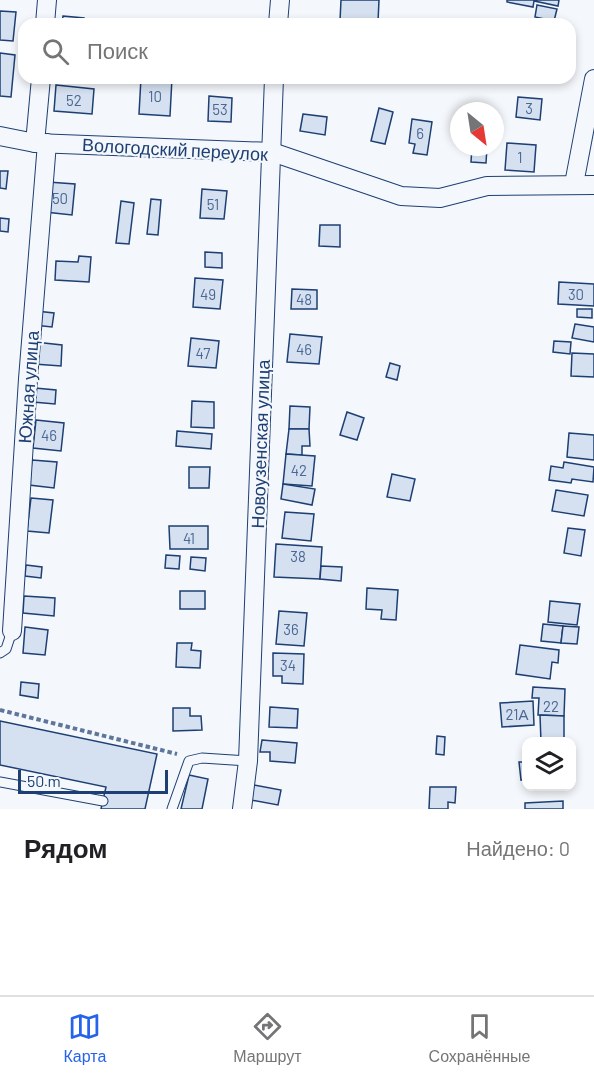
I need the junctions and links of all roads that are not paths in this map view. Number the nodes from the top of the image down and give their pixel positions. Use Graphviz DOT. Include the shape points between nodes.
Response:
graph roads {
  1 [pos="47,0"];
  2 [pos="280,0"];
  3 [pos="46,18"];
  4 [pos="278,18"];
  5 [pos="594,79"];
  6 [pos="41,84"];
  7 [pos="274,84"];
  8 [pos="0,136"];
  9 [pos="41,143"];
  10 [pos="272,152"];
  11 [pos="574,184"];
  12 [pos="594,185"];
  13 [pos="12,631"];
  14 [pos="0,653"];
  15 [pos="248,760"];
  16 [pos="0,782"];
  17 [pos="103,801"];
  18 [pos="172,809"];
  19 [pos="242,809"];
  1 -- 3 [label="street"];
  2 -- 4 [label="street"];
  5 -- 11 [label="street"];
  6 -- 9 [label="street, Южная улица"];
  7 -- 10 [label="street, Новоузенская улица"];
  8 -- 9 [label="street, Вологодский переулок"];
  9 -- 10 [label="street, Вологодский переулок"];
  9 -- 13 [label="street, Южная улица"];
  10 -- 11 [label="street, Вологодский переулок" via="401,196 440,198 487,186"];
  10 -- 15 [label="street, Новоузенская улица"];
  11 -- 12 [label="street, Вологодский переулок"];
  13 -- 14 [label="lane"];
  15 -- 18 [label="lane" via="189,761"];
  15 -- 19 [label="street, Новоузенская улица"];
  16 -- 17 [label="lane"];
}
